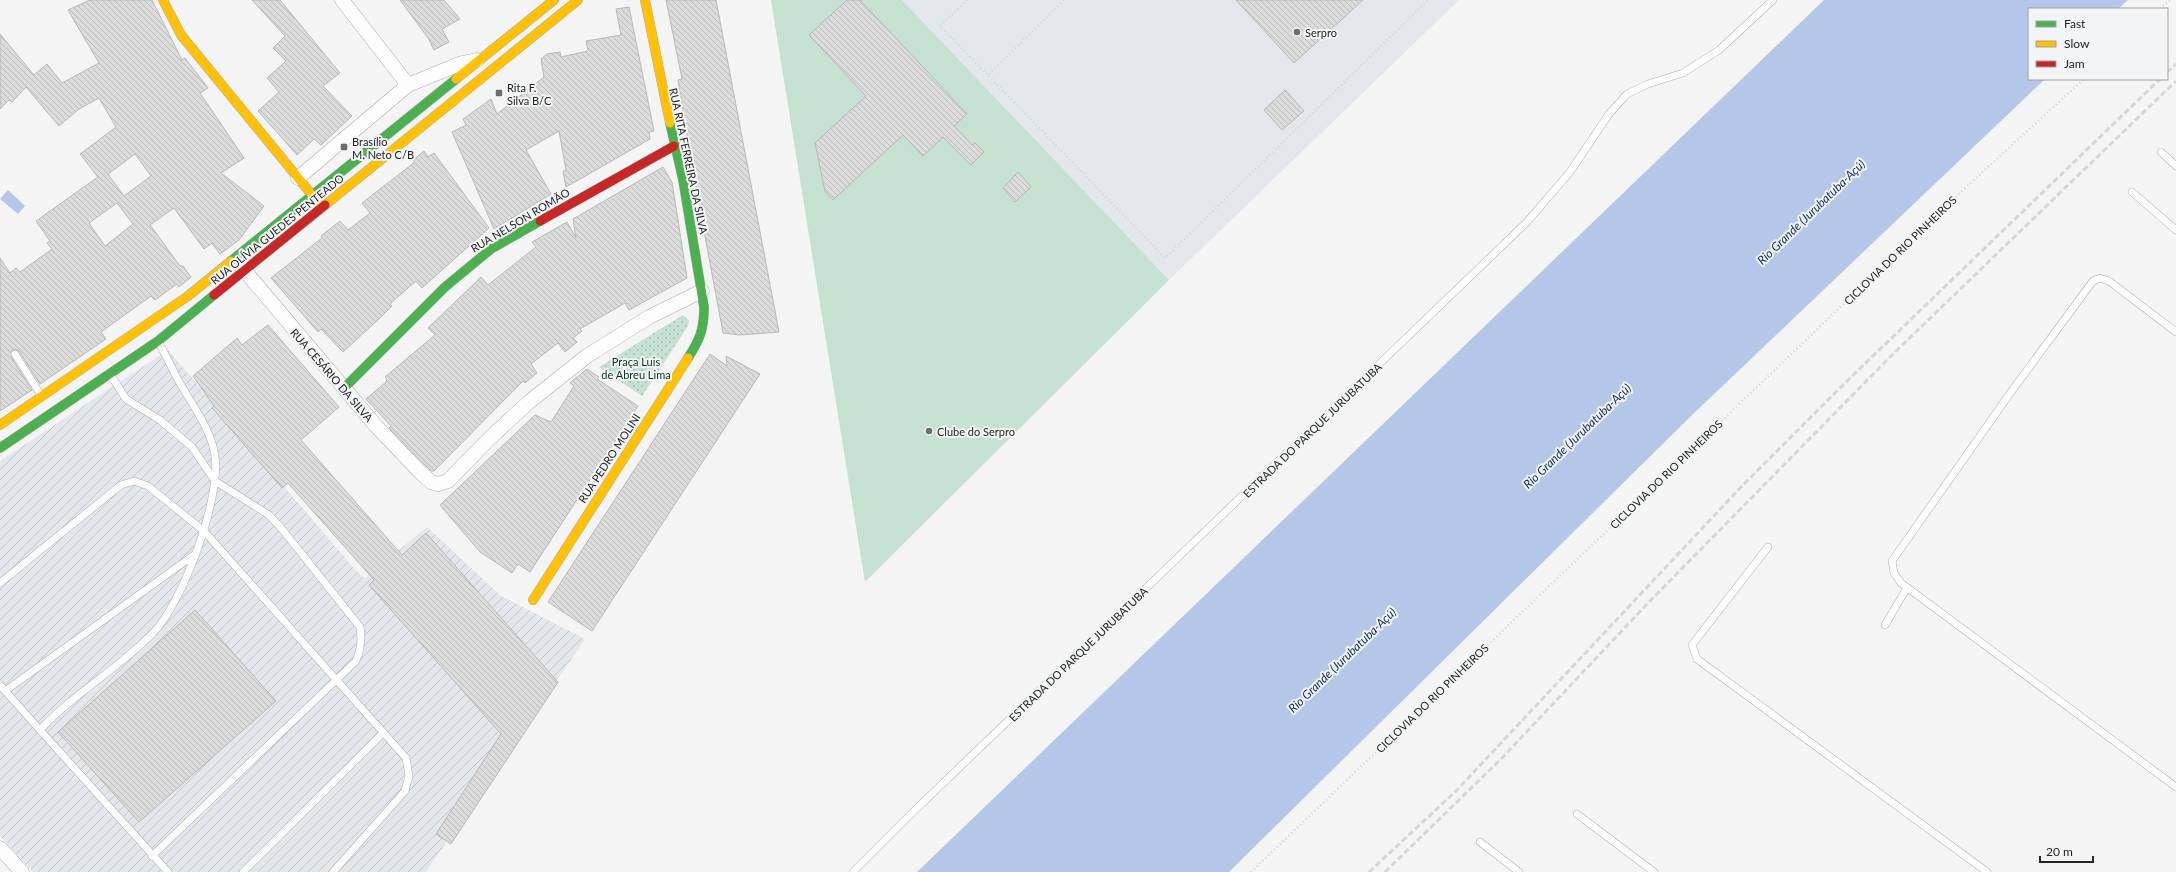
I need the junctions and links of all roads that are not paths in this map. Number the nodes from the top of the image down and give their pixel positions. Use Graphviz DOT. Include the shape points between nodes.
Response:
graph roads {
  1 [pos="163,0"];
  2 [pos="342,0"];
  3 [pos="554,0"];
  4 [pos="578,0"];
  5 [pos="645,0"];
  6 [pos="1773,0"];
  7 [pos="480,60"];
  8 [pos="408,85"];
  9 [pos="674,146"];
  10 [pos="2161,152"];
  11 [pos="2176,166"];
  12 [pos="298,178"];
  13 [pos="2132,192"];
  14 [pos="313,196"];
  15 [pos="322,207"];
  16 [pos="2176,230"];
  17 [pos="235,258"];
  18 [pos="245,270"];
  19 [pos="702,291"];
  20 [pos="704,328"];
  21 [pos="2176,332"];
  22 [pos="158,341"];
  23 [pos="123,342"];
  24 [pos="15,354"];
  25 [pos="133,358"];
  26 [pos="110,373"];
  27 [pos="344,388"];
  28 [pos="42,397"];
  29 [pos="0,425"];
  30 [pos="0,448"];
  31 [pos="215,481"];
  32 [pos="204,531"];
  33 [pos="1768,547"];
  34 [pos="196,554"];
  35 [pos="0,582"];
  36 [pos="1907,588"];
  37 [pos="533,600"];
  38 [pos="1886,625"];
  39 [pos="337,681"];
  40 [pos="0,685"];
  41 [pos="5,691"];
  42 [pos="40,730"];
  43 [pos="383,733"];
  44 [pos="2176,787"];
  45 [pos="1577,814"];
  46 [pos="1480,842"];
  47 [pos="0,848"];
  48 [pos="152,856"];
  49 [pos="22,872"];
  50 [pos="168,872"];
  51 [pos="244,872"];
  52 [pos="333,872"];
  53 [pos="853,872"];
  54 [pos="1519,872"];
  55 [pos="1654,872"];
  56 [pos="1987,872"];
  1 -- 12 [label="main road" via="181,35"];
  2 -- 8 [label="street"];
  3 -- 7 [label="main road, RUA OLÍVIA GUEDES PENTEADO"];
  4 -- 15 [label="main road, RUA OLÍVIA GUEDES PENTEADO"];
  5 -- 9 [label="main road, RUA RITA FERREIRA DA SILVA"];
  6 -- 53 [label="lane, ESTRADA DO PARQUE JURUBATUBA" via="1719,50 1683,72 1627,94 1609,114 1570,172 1527,222"];
  7 -- 8 [label="street" via="462,63"];
  7 -- 14 [label="main road, RUA OLÍVIA GUEDES PENTEADO"];
  8 -- 12 [label="street"];
  9 -- 19 [label="main road, RUA RITA FERREIRA DA SILVA" via="683,180"];
  9 -- 27 [label="main road, RUA NELSON ROMÃO" via="486,253 445,287"];
  10 -- 11 [label="lane"];
  12 -- 14 [label="main road"];
  13 -- 16 [label="lane"];
  14 -- 15 [label="main road"];
  14 -- 17 [label="main road, RUA OLÍVIA GUEDES PENTEADO"];
  15 -- 18 [label="main road, RUA OLÍVIA GUEDES PENTEADO"];
  17 -- 18 [label="street, RUA CESÁRIO DA SILVA"];
  17 -- 23 [label="main road, RUA OLÍVIA GUEDES PENTEADO" via="188,296"];
  18 -- 22 [label="main road, RUA OLÍVIA GUEDES PENTEADO"];
  18 -- 27 [label="street, RUA CESÁRIO DA SILVA"];
  19 -- 20 [label="main road, RUA RITA FERREIRA DA SILVA"];
  19 -- 27 [label="street, RUA CESÁRIO DA SILVA" via="649,317 587,356 529,402 448,481 438,484 431,482 413,465"];
  20 -- 37 [label="main road, RUA PEDRO MOLINI" via="698,343"];
  21 -- 36 [label="lane" via="2109,281 2100,278 2093,281 1892,561 1894,572"];
  22 -- 25 [label="main road, RUA OLÍVIA GUEDES PENTEADO"];
  22 -- 31 [label="lane" via="204,424 215,455"];
  23 -- 25 [label="main road"];
  23 -- 28 [label="main road, RUA OLÍVIA GUEDES PENTEADO"];
  24 -- 28 [label="lane"];
  25 -- 26 [label="main road, RUA OLÍVIA GUEDES PENTEADO"];
  26 -- 30 [label="main road, RUA OLÍVIA GUEDES PENTEADO"];
  26 -- 31 [label="lane" via="126,399 160,420 192,447"];
  28 -- 29 [label="main road, RUA OLÍVIA GUEDES PENTEADO"];
  31 -- 32 [label="lane"];
  31 -- 39 [label="lane" via="274,520 360,627 361,650 356,661"];
  32 -- 34 [label="lane"];
  32 -- 35 [label="lane" via="148,486 134,481 121,485"];
  32 -- 39 [label="lane"];
  33 -- 56 [label="lane" via="1692,645 1697,659"];
  34 -- 41 [label="lane"];
  34 -- 42 [label="lane" via="170,610 153,633"];
  36 -- 38 [label="lane"];
  36 -- 44 [label="lane"];
  39 -- 43 [label="lane"];
  39 -- 48 [label="lane"];
  40 -- 41 [label="lane"];
  41 -- 42 [label="lane"];
  42 -- 48 [label="lane"];
  43 -- 51 [label="lane"];
  43 -- 52 [label="lane" via="406,758 409,776 405,791"];
  45 -- 55 [label="lane"];
  46 -- 54 [label="lane"];
  47 -- 49 [label="street"];
  48 -- 50 [label="lane"];
}
